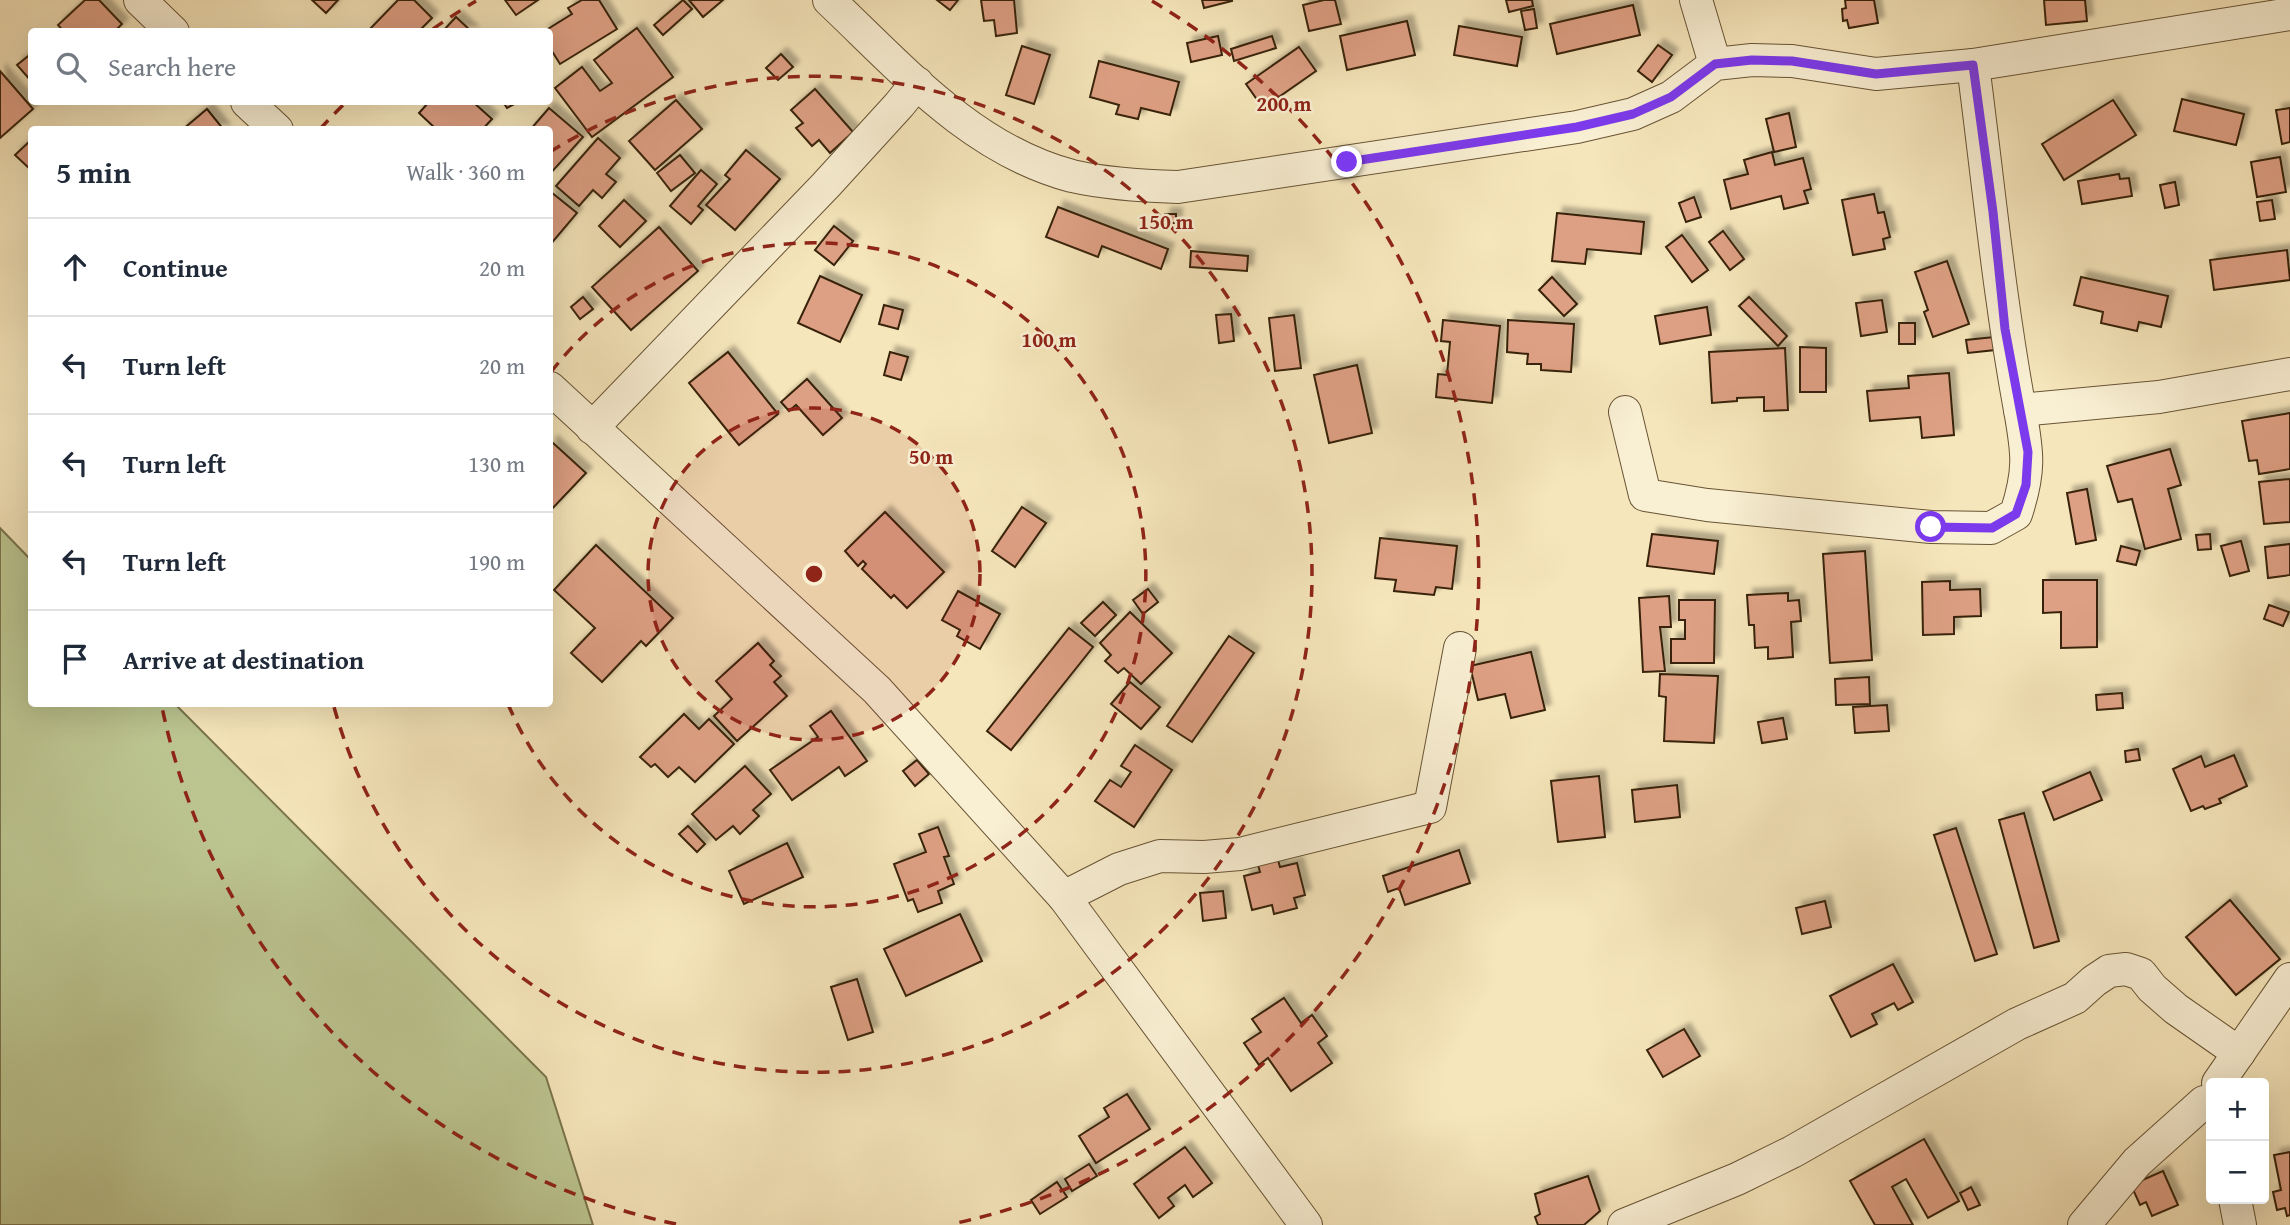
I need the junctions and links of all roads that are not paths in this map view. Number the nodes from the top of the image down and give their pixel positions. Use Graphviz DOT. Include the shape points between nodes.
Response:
graph roads {
  1 [pos="140,0"];
  2 [pos="829,0"];
  3 [pos="1696,0"];
  4 [pos="2290,15"];
  5 [pos="169,28"];
  6 [pos="1715,64"];
  7 [pos="1973,65"];
  8 [pos="916,83"];
  9 [pos="250,105"];
  10 [pos="273,126"];
  11 [pos="2290,374"];
  12 [pos="553,391"];
  13 [pos="2020,410"];
  14 [pos="1625,412"];
  15 [pos="592,428"];
  16 [pos="1460,648"];
  17 [pos="1064,897"];
  18 [pos="2290,979"];
  19 [pos="2239,1053"];
  20 [pos="2224,1078"];
  21 [pos="2206,1105"];
  22 [pos="2236,1204"];
  23 [pos="1306,1225"];
  24 [pos="1624,1225"];
  25 [pos="2084,1225"];
  26 [pos="2241,1225"];
  1 -- 5 [label="street"];
  2 -- 8 [label="street"];
  3 -- 6 [label="street"];
  4 -- 7 [label="street"];
  6 -- 7 [label="street" via="1792,61 1876,74"];
  6 -- 8 [label="street" via="1671,97 1633,114 1577,127 1178,187 1120,185 1070,175 1004,150"];
  7 -- 13 [label="street" via="2005,329"];
  8 -- 15 [label="street"];
  9 -- 10 [label="street"];
  11 -- 13 [label="street" via="2159,397"];
  12 -- 15 [label="street"];
  13 -- 14 [label="street" via="2028,452 2026,485 2016,514 1992,528 1931,527 1646,495"];
  15 -- 17 [label="street" via="877,690"];
  16 -- 17 [label="street" via="1430,807 1240,853 1160,856 1119,869"];
  17 -- 23 [label="street"];
  18 -- 19 [label="street"];
  19 -- 20 [label="street"];
  19 -- 24 [label="street" via="2176,1009 2141,974 2126,969 2109,971 2076,999 2017,1024 1792,1152"];
  21 -- 25 [label="street" via="2137,1162"];
  22 -- 26 [label="street"];
}
